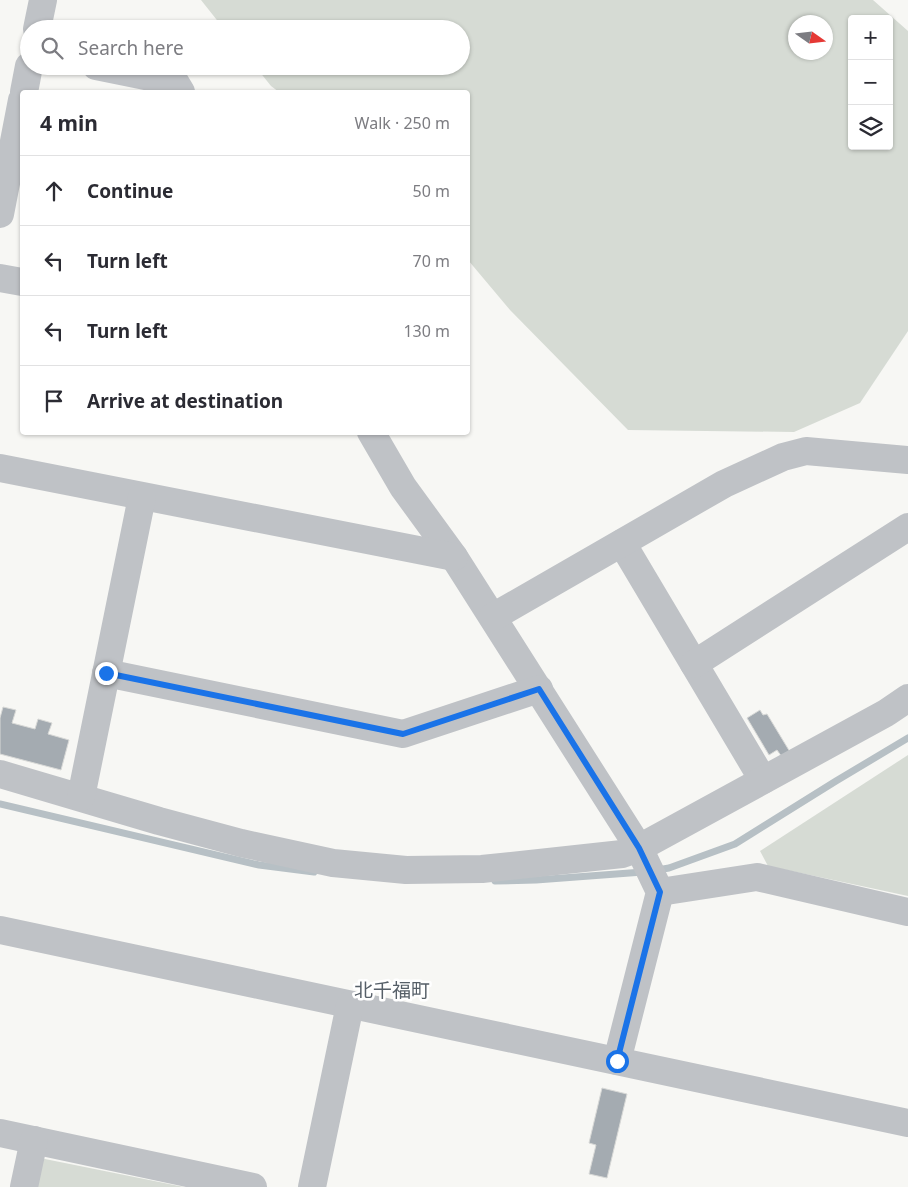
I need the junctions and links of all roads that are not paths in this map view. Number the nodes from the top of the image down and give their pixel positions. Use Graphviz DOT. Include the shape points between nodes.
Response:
graph roads {
  1 [pos="43,0"];
  2 [pos="39,20"];
  3 [pos="27,75"];
  4 [pos="140,75"];
  5 [pos="24,90"];
  6 [pos="180,90"];
  7 [pos="20,110"];
  8 [pos="0,214"];
  9 [pos="0,278"];
  10 [pos="20,282"];
  11 [pos="373,435"];
  12 [pos="908,460"];
  13 [pos="0,468"];
  14 [pos="142,497"];
  15 [pos="908,527"];
  16 [pos="622,543"];
  17 [pos="454,557"];
  18 [pos="493,617"];
  19 [pos="694,664"];
  20 [pos="106,673"];
  21 [pos="539,689"];
  22 [pos="908,698"];
  23 [pos="0,774"];
  24 [pos="763,780"];
  25 [pos="81,797"];
  26 [pos="639,848"];
  27 [pos="660,892"];
  28 [pos="908,912"];
  29 [pos="0,930"];
  30 [pos="350,1005"];
  31 [pos="617,1061"];
  32 [pos="908,1123"];
  33 [pos="0,1133"];
  34 [pos="34,1140"];
  35 [pos="24,1187"];
  36 [pos="253,1187"];
  37 [pos="312,1187"];
  1 -- 2 [label="street"];
  3 -- 5 [label="street"];
  4 -- 6 [label="street" via="175,82"];
  7 -- 8 [label="street"];
  9 -- 10 [label="street"];
  11 -- 17 [label="street" via="402,487"];
  12 -- 16 [label="street" via="806,452 784,456 724,484"];
  13 -- 14 [label="street"];
  14 -- 17 [label="street"];
  14 -- 20 [label="street"];
  15 -- 19 [label="street"];
  16 -- 18 [label="street"];
  16 -- 19 [label="street"];
  17 -- 18 [label="street"];
  18 -- 21 [label="street"];
  19 -- 24 [label="street"];
  20 -- 21 [label="street" via="403,734"];
  20 -- 25 [label="street"];
  21 -- 26 [label="street"];
  22 -- 24 [label="street"];
  23 -- 25 [label="street"];
  24 -- 26 [label="street"];
  25 -- 26 [label="street" via="241,843 374,868 482,869 622,854"];
  26 -- 27 [label="street"];
  27 -- 28 [label="street" via="757,877"];
  27 -- 31 [label="street"];
  29 -- 30 [label="street"];
  30 -- 31 [label="street"];
  30 -- 37 [label="street"];
  31 -- 32 [label="street"];
  33 -- 34 [label="street"];
  34 -- 35 [label="street"];
  34 -- 36 [label="street"];
}
